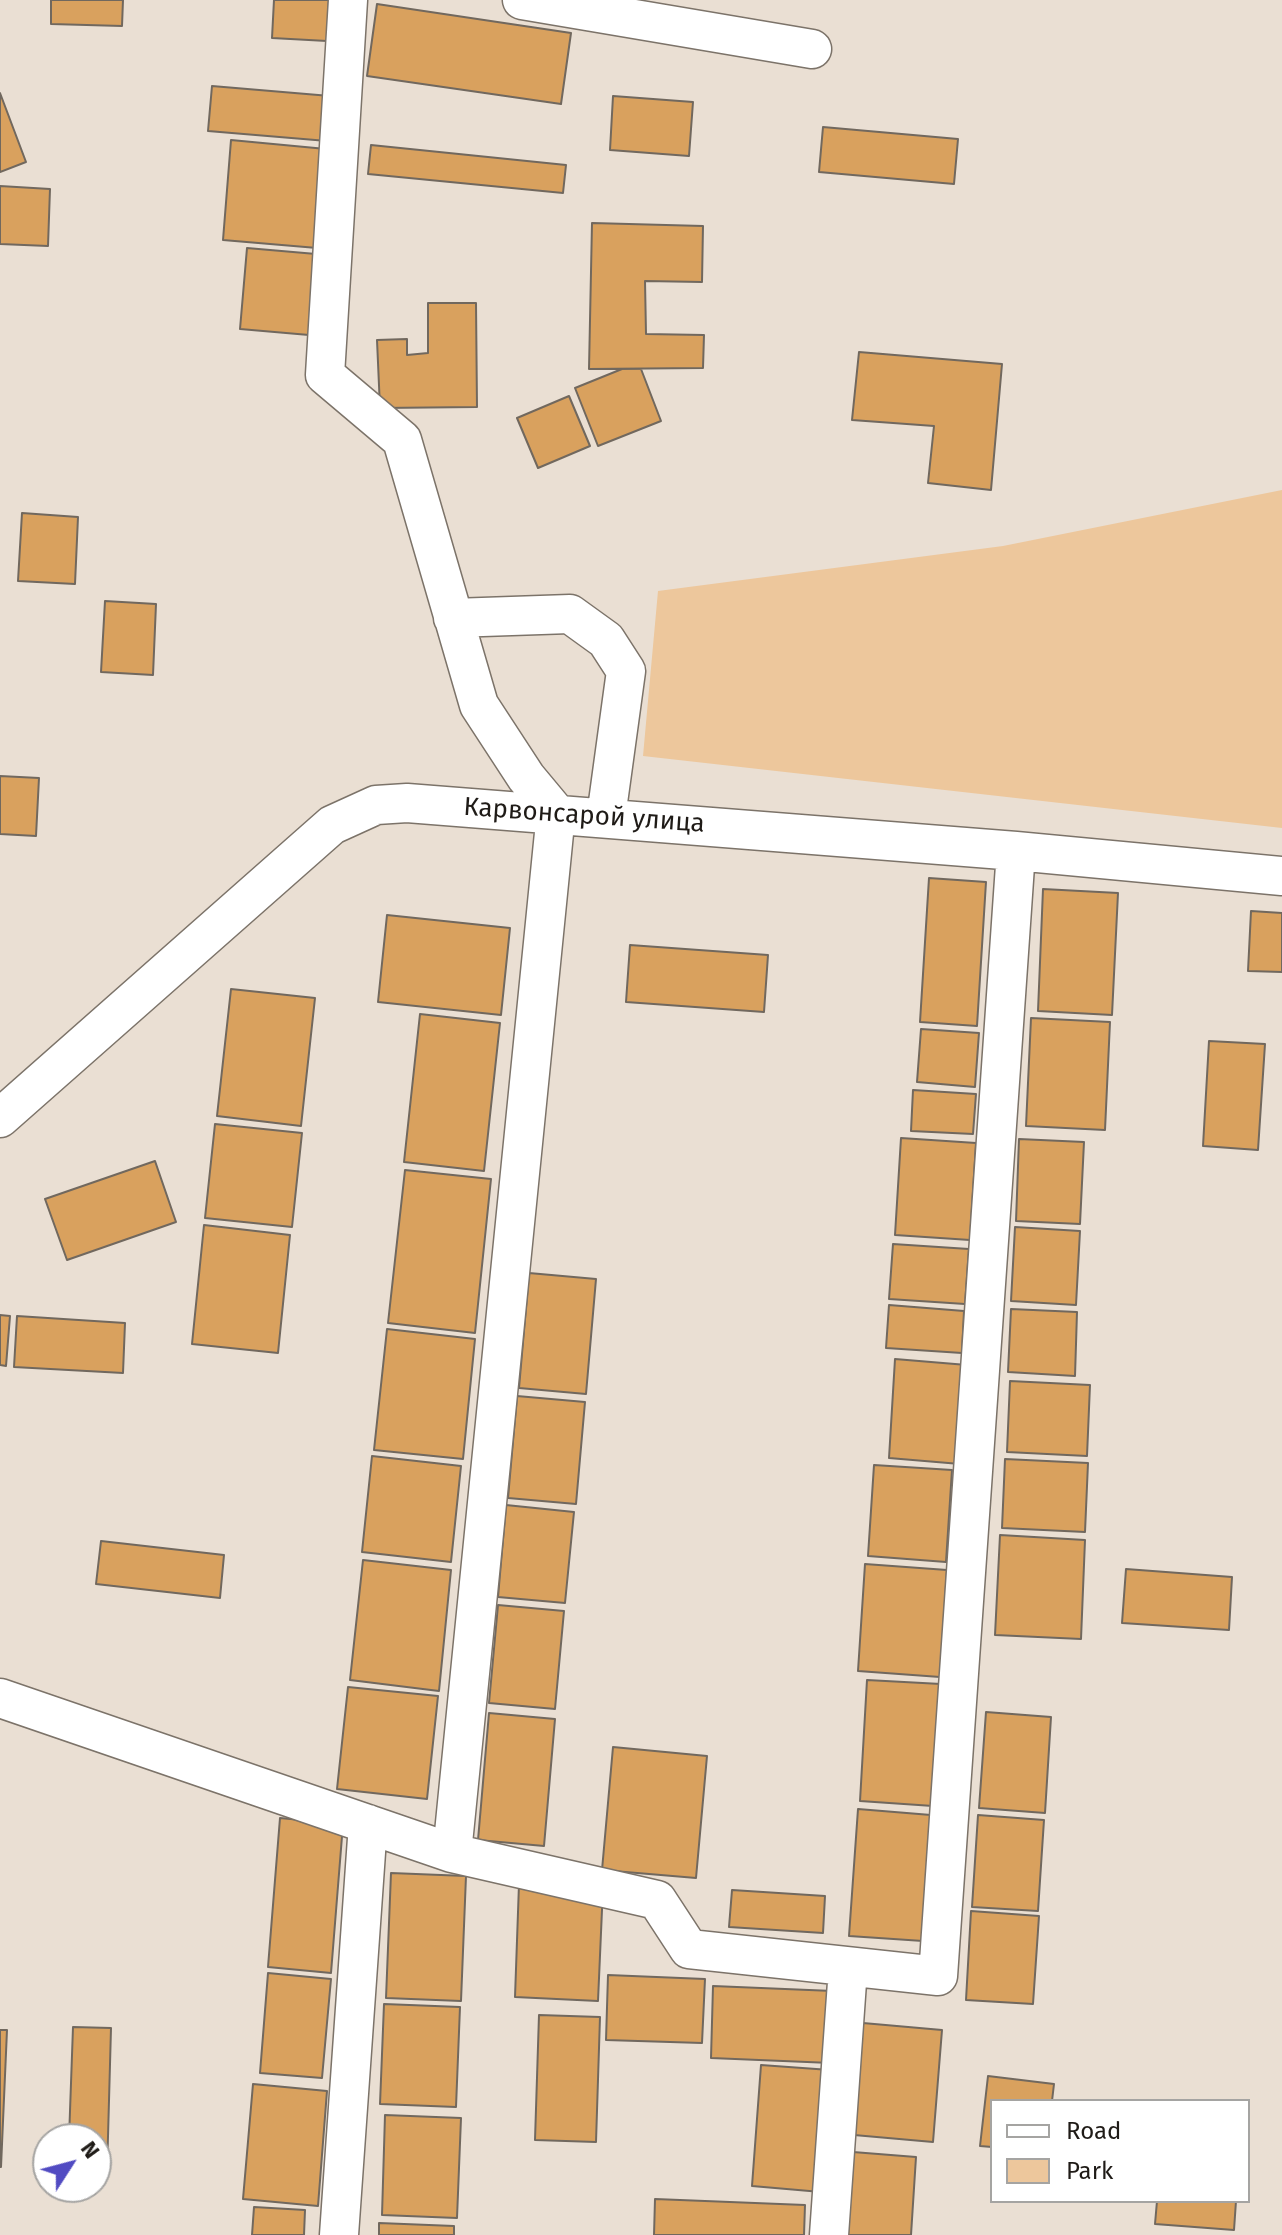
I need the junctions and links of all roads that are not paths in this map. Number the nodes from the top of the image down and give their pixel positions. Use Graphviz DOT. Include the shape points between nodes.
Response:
graph roads {
  1 [pos="348,0"];
  2 [pos="522,0"];
  3 [pos="812,49"];
  4 [pos="453,618"];
  5 [pos="556,813"];
  6 [pos="606,817"];
  7 [pos="1016,851"];
  8 [pos="1282,876"];
  9 [pos="0,1118"];
  10 [pos="0,1698"];
  11 [pos="368,1824"];
  12 [pos="452,1853"];
  13 [pos="848,1968"];
  14 [pos="339,2235"];
  15 [pos="829,2235"];
  1 -- 4 [label="street" via="325,375 402,440"];
  2 -- 3 [label="street"];
  4 -- 5 [label="street" via="479,705"];
  4 -- 6 [label="street" via="570,614 606,640 626,671"];
  5 -- 6 [label="street, Карвонсарой улица"];
  5 -- 9 [label="street, Карвонсарой улица" via="407,803 376,805 332,825"];
  5 -- 12 [label="street"];
  6 -- 7 [label="street, Карвонсарой улица"];
  7 -- 8 [label="street, Карвонсарой улица"];
  7 -- 13 [label="street" via="938,1976"];
  10 -- 11 [label="street"];
  11 -- 12 [label="street"];
  11 -- 14 [label="street"];
  12 -- 13 [label="street" via="657,1900 689,1949"];
  13 -- 15 [label="street"];
}
